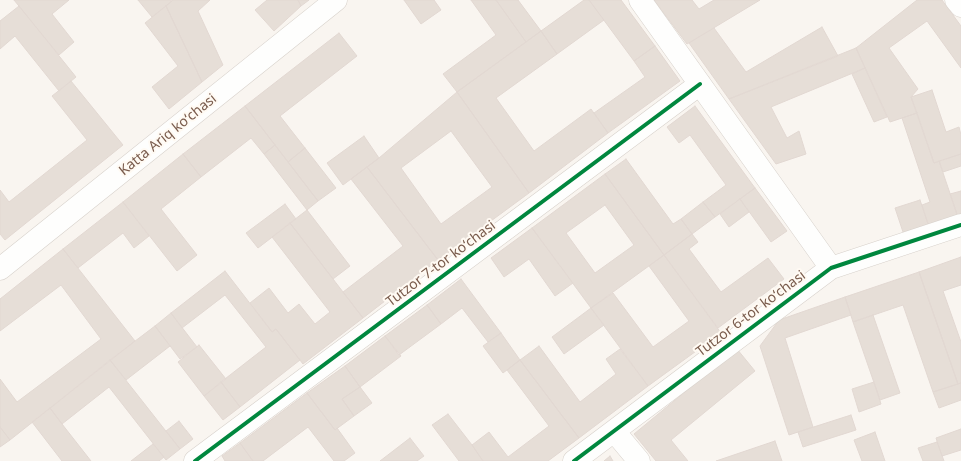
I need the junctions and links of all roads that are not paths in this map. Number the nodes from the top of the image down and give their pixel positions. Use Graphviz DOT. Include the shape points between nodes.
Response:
graph roads {
  1 [pos="336,0"];
  2 [pos="640,0"];
  3 [pos="956,0"];
  4 [pos="961,6"];
  5 [pos="700,84"];
  6 [pos="961,225"];
  7 [pos="830,268"];
  8 [pos="0,269"];
  9 [pos="614,432"];
  10 [pos="195,461"];
  11 [pos="574,461"];
  12 [pos="639,461"];
  1 -- 8 [label="street, Katta Ariq koʻchasi"];
  2 -- 5 [label="street"];
  3 -- 4 [label="street"];
  5 -- 7 [label="street"];
  5 -- 10 [label="street, Tutzor 7-tor koʻchasi"];
  6 -- 7 [label="street, Tutzor 6-tor koʻchasi"];
  7 -- 9 [label="street, Tutzor 6-tor koʻchasi"];
  9 -- 11 [label="street, Tutzor 6-tor koʻchasi"];
  9 -- 12 [label="street"];
}
